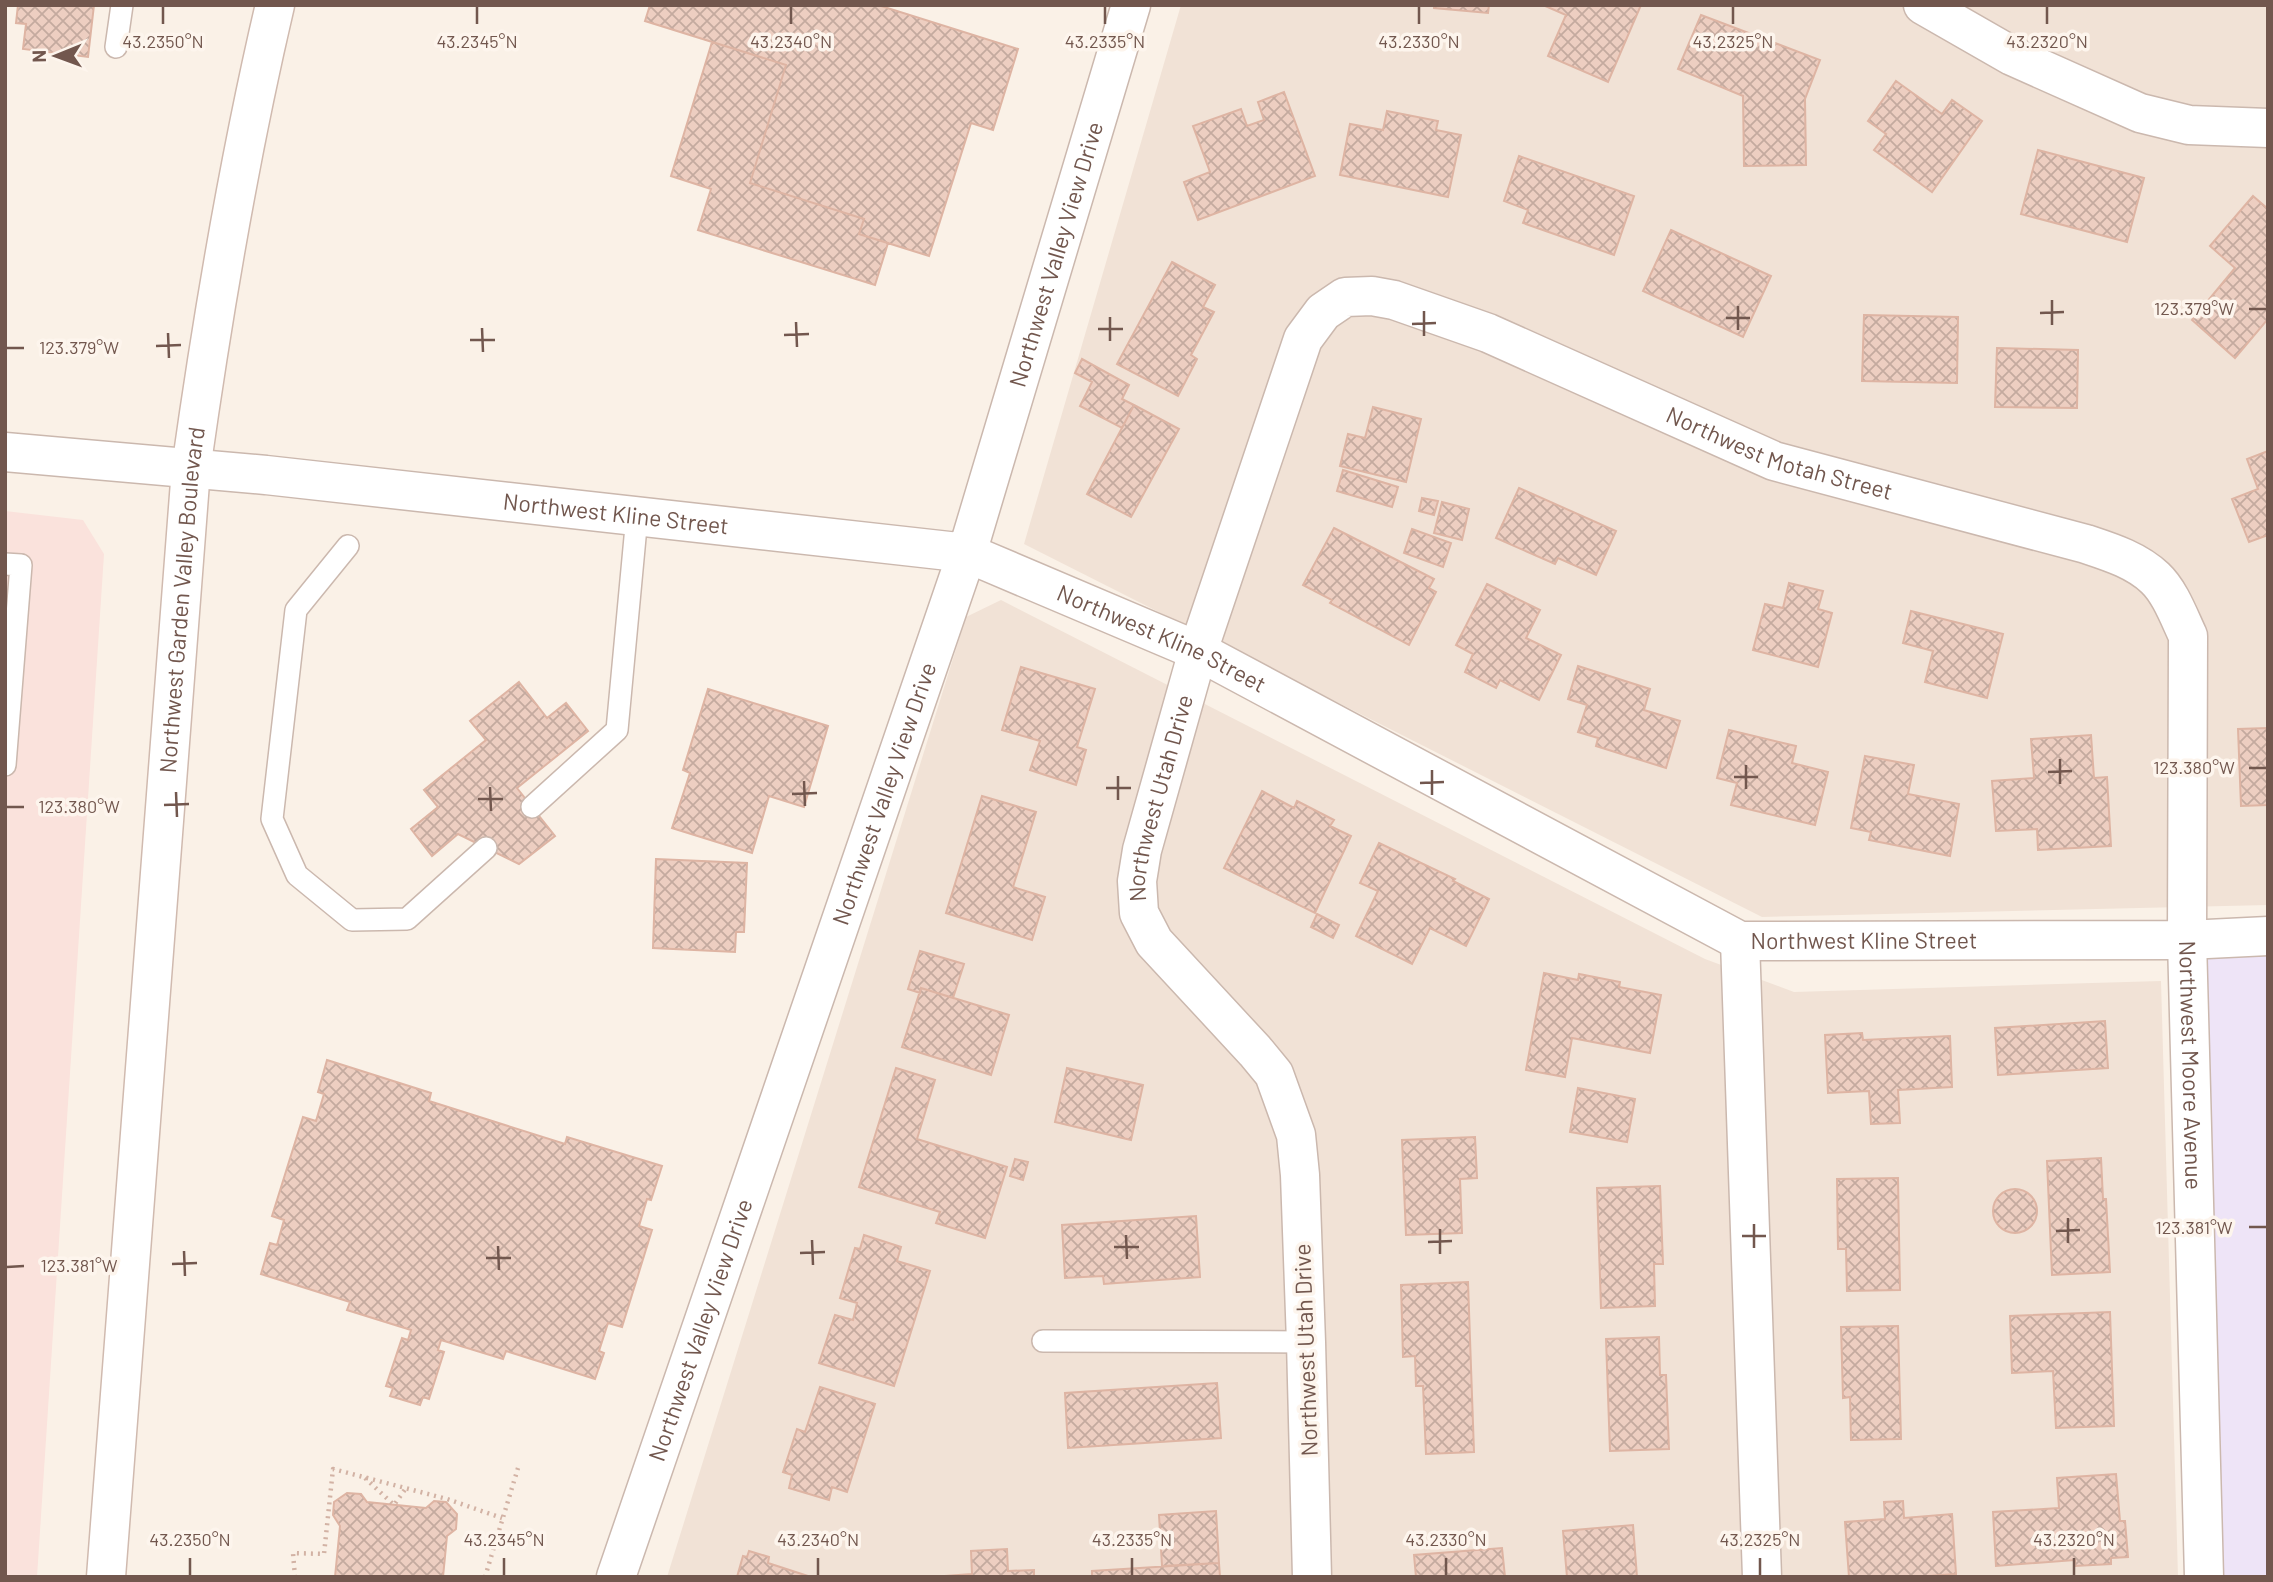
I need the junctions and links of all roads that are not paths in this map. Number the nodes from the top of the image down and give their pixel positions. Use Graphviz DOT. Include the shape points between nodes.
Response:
graph roads {
  1 [pos="122,5"];
  2 [pos="275,5"];
  3 [pos="1131,5"];
  4 [pos="1923,5"];
  5 [pos="116,47"];
  6 [pos="2268,128"];
  7 [pos="1345,297"];
  8 [pos="5,452"];
  9 [pos="191,468"];
  10 [pos="637,516"];
  11 [pos="348,546"];
  12 [pos="967,553"];
  13 [pos="5,564"];
  14 [pos="2188,636"];
  15 [pos="1198,651"];
  16 [pos="5,765"];
  17 [pos="532,807"];
  18 [pos="486,848"];
  19 [pos="2268,936"];
  20 [pos="2187,940"];
  21 [pos="1740,941"];
  22 [pos="1042,1341"];
  23 [pos="1306,1342"];
  24 [pos="106,1577"];
  25 [pos="616,1577"];
  26 [pos="1312,1577"];
  27 [pos="1762,1577"];
  28 [pos="2204,1577"];
  1 -- 5 [label="lane"];
  2 -- 9 [label="street, Northwest Garden Valley Boulevard" via="233,198"];
  3 -- 12 [label="street, Northwest Valley View Drive"];
  4 -- 6 [label="street" via="2012,56 2140,113 2189,125"];
  7 -- 14 [label="street, Northwest Motah Street" via="1394,300 1488,332 1774,461 2123,557 2156,578"];
  7 -- 15 [label="street, Northwest Utah Drive" via="1323,312 1303,339"];
  8 -- 9 [label="street, Northwest Kline Street"];
  9 -- 10 [label="street, Northwest Kline Street"];
  9 -- 24 [label="street, Northwest Garden Valley Boulevard"];
  10 -- 12 [label="street, Northwest Kline Street"];
  10 -- 17 [label="lane" via="617,730"];
  11 -- 18 [label="lane" via="296,610 272,819 296,875 352,920 407,919"];
  12 -- 15 [label="street, Northwest Kline Street"];
  12 -- 25 [label="street, Northwest Valley View Drive"];
  13 -- 16 [label="lane" via="21,565"];
  14 -- 20 [label="street, Northwest Moore Avenue"];
  15 -- 21 [label="street, Northwest Kline Street"];
  15 -- 23 [label="street, Northwest Utah Drive" via="1142,850 1139,913 1154,942 1274,1074 1296,1135"];
  19 -- 20 [label="street, Northwest Kline Street"];
  20 -- 21 [label="street, Northwest Kline Street"];
  20 -- 28 [label="street, Northwest Moore Avenue"];
  21 -- 27 [label="street"];
  22 -- 23 [label="lane"];
  23 -- 26 [label="street, Northwest Utah Drive"];
}
